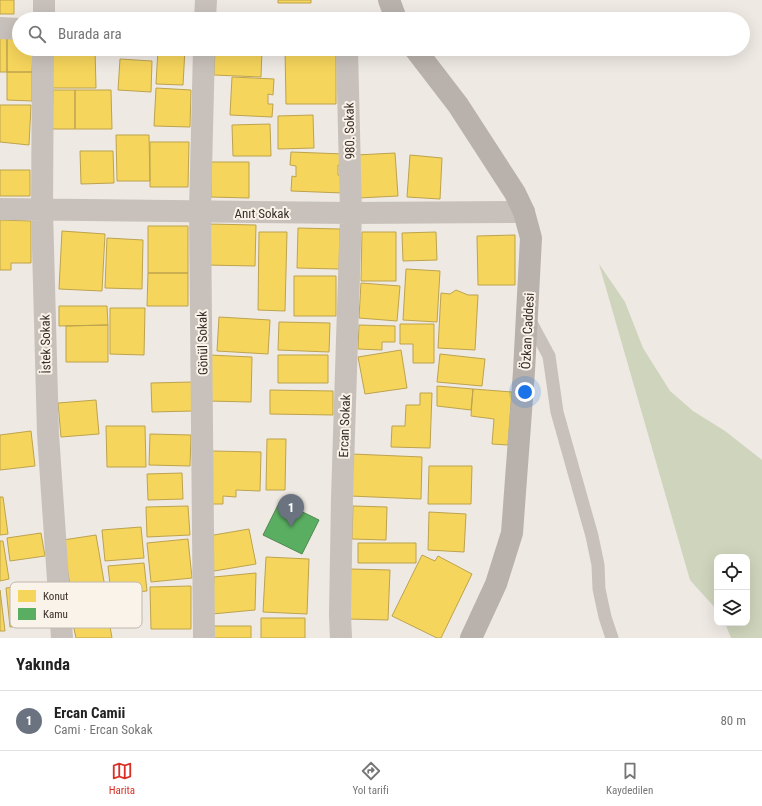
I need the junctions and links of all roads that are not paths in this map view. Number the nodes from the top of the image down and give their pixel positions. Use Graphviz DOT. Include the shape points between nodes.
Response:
graph roads {
  1 [pos="44,0"];
  2 [pos="206,0"];
  3 [pos="389,0"];
  4 [pos="44,12"];
  5 [pos="205,12"];
  6 [pos="393,12"];
  7 [pos="0,28"];
  8 [pos="12,28"];
  9 [pos="43,56"];
  10 [pos="204,56"];
  11 [pos="347,56"];
  12 [pos="420,56"];
  13 [pos="0,209"];
  14 [pos="42,210"];
  15 [pos="200,212"];
  16 [pos="524,212"];
  17 [pos="351,213"];
  18 [pos="528,316"];
  19 [pos="58,582"];
  20 [pos="61,628"];
  21 [pos="62,638"];
  22 [pos="204,638"];
  23 [pos="341,638"];
  24 [pos="471,638"];
  25 [pos="612,638"];
  1 -- 4 [label="street"];
  2 -- 5 [label="street"];
  3 -- 6 [label="street"];
  7 -- 8 [label="street"];
  9 -- 14 [label="street, İstek Sokak"];
  10 -- 15 [label="street, Gönül Sokak"];
  11 -- 17 [label="street, 980. Sokak"];
  12 -- 16 [label="street, Özkan Caddesi" via="458,105 515,192"];
  13 -- 14 [label="street, Anıt Sokak"];
  14 -- 15 [label="street, Anıt Sokak"];
  14 -- 19 [label="street, İstek Sokak" via="48,434"];
  15 -- 17 [label="street, Anıt Sokak"];
  15 -- 22 [label="street, Gönül Sokak"];
  16 -- 17 [label="street, Anıt Sokak"];
  16 -- 18 [label="street, Özkan Caddesi" via="530,238"];
  17 -- 23 [label="street, Ercan Sokak" via="342,506"];
  18 -- 24 [label="street, Özkan Caddesi" via="512,533 496,584"];
  18 -- 25 [label="lane" via="549,356 557,412 592,536 598,565 599,589"];
  20 -- 21 [label="street, İstek Sokak"];
}
